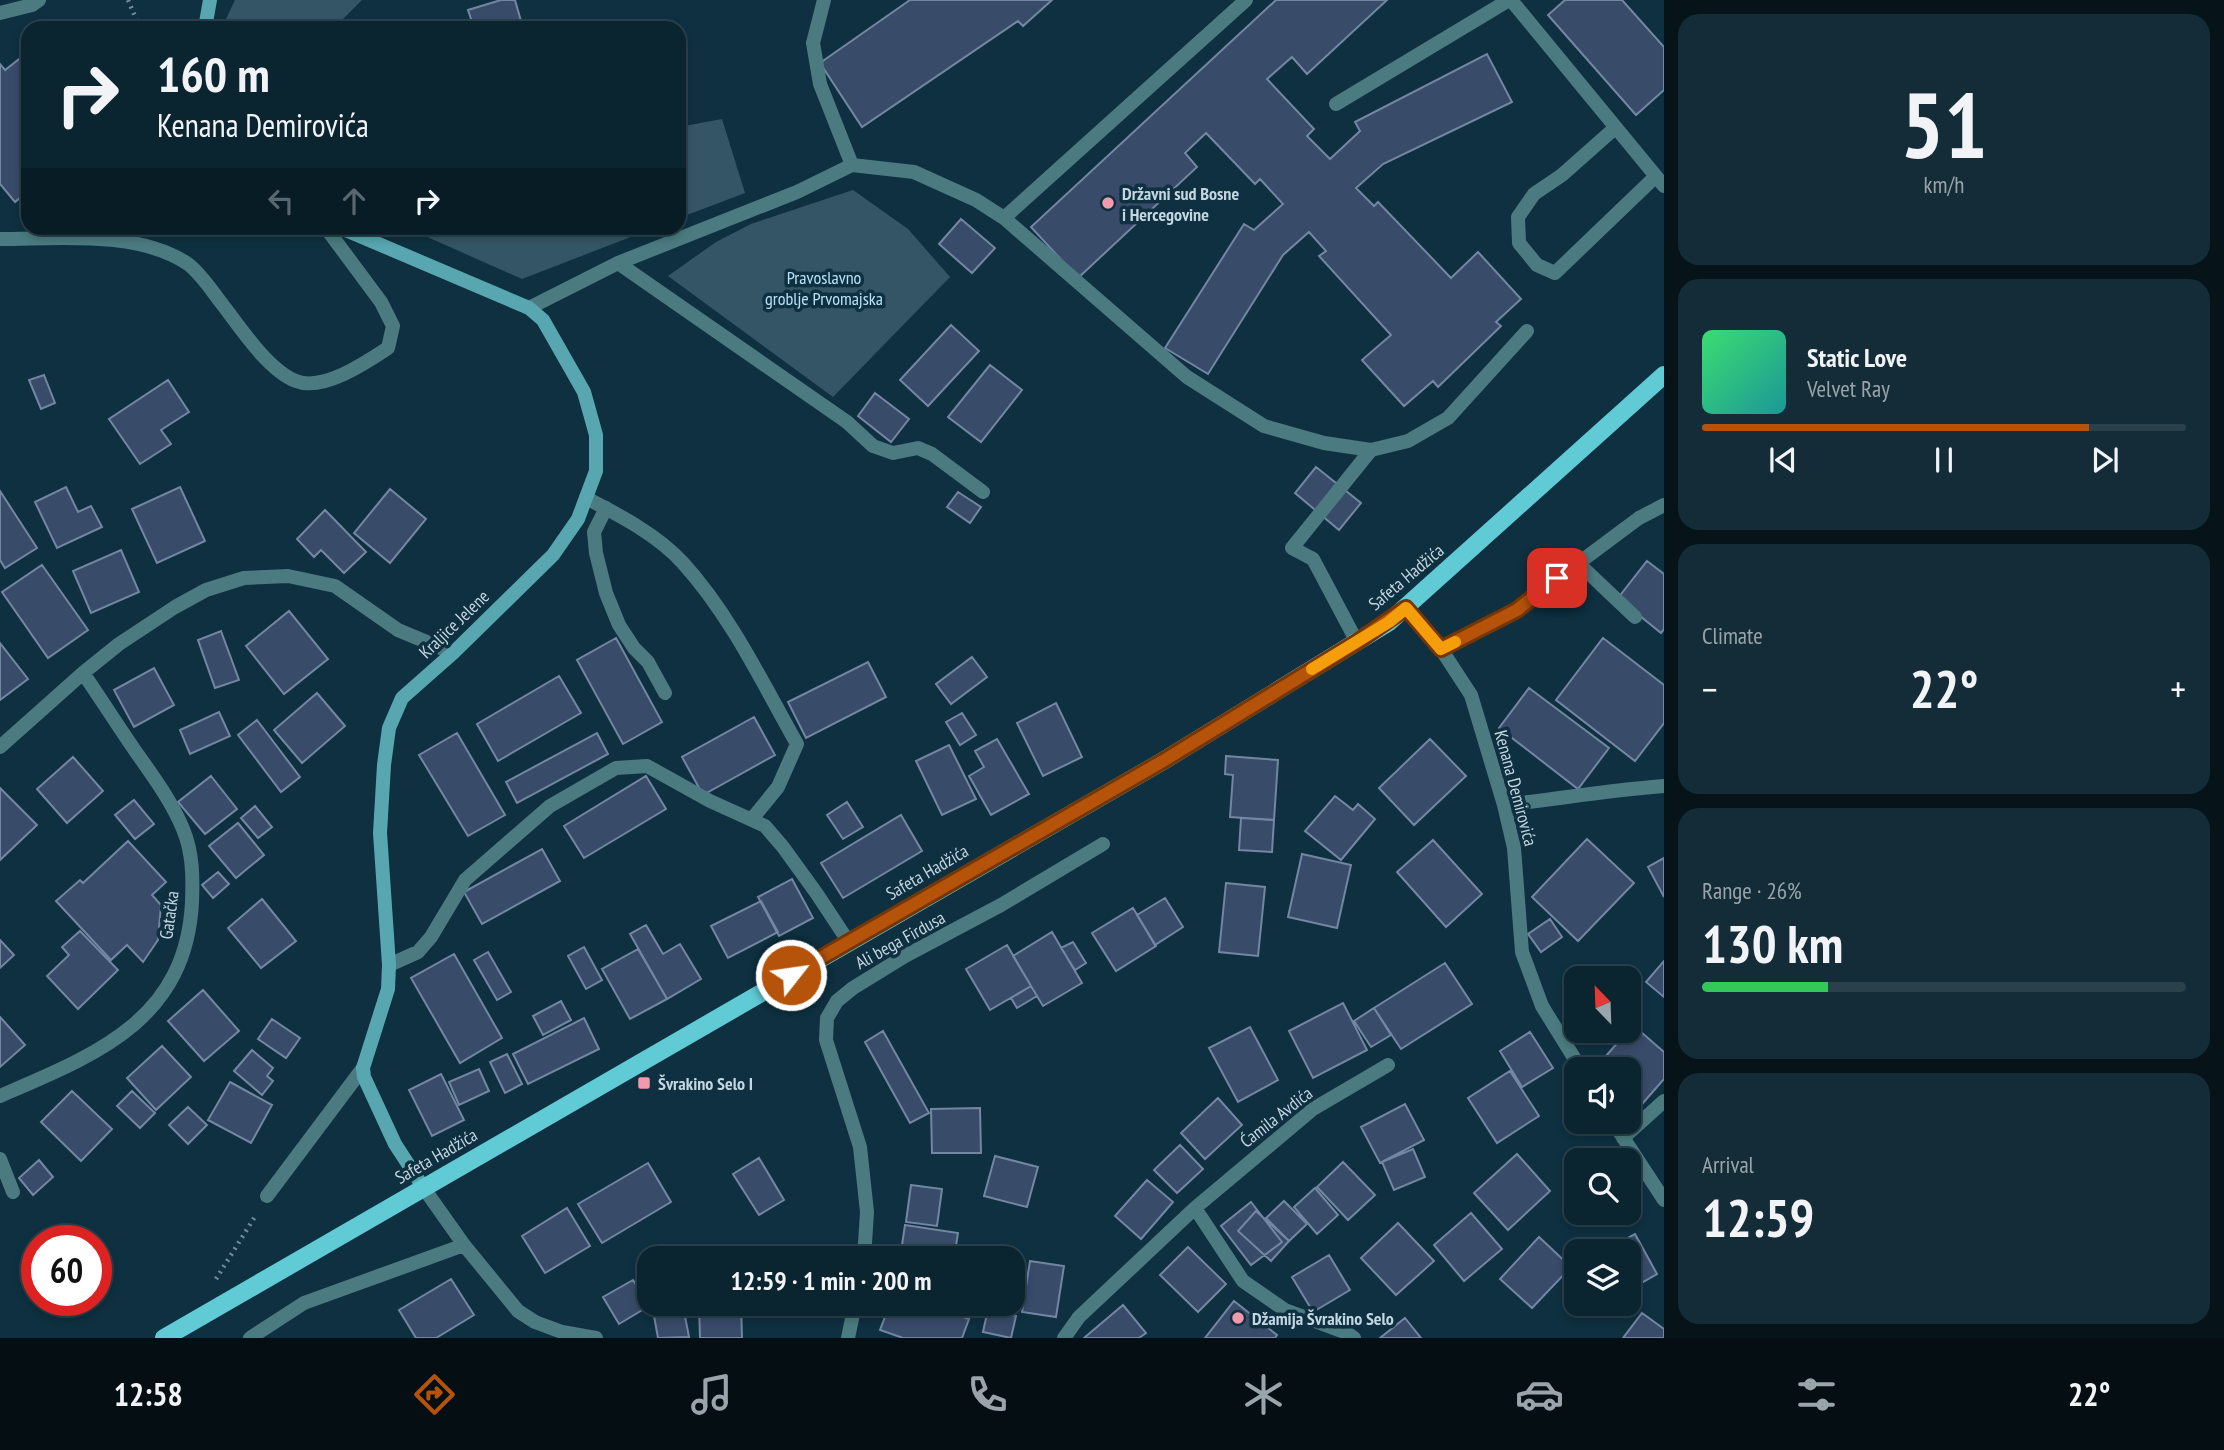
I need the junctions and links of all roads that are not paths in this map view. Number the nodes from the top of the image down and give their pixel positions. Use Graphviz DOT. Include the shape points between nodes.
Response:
graph roads {
  1 [pos="39,0"];
  2 [pos="211,0"];
  3 [pos="824,0"];
  4 [pos="1246,0"];
  5 [pos="1510,0"];
  6 [pos="0,13"];
  7 [pos="206,21"];
  8 [pos="1336,104"];
  9 [pos="1615,128"];
  10 [pos="852,165"];
  11 [pos="1659,182"];
  12 [pos="1004,218"];
  13 [pos="331,235"];
  14 [pos="357,235"];
  15 [pos="0,239"];
  16 [pos="618,264"];
  17 [pos="529,308"];
  18 [pos="1527,331"];
  19 [pos="1664,375"];
  20 [pos="1371,450"];
  21 [pos="983,492"];
  22 [pos="586,498"];
  23 [pos="1664,505"];
  24 [pos="606,508"];
  25 [pos="1578,563"];
  26 [pos="1406,608"];
  27 [pos="1636,617"];
  28 [pos="1357,642"];
  29 [pos="1441,649"];
  30 [pos="453,653"];
  31 [pos="83,673"];
  32 [pos="666,693"];
  33 [pos="0,747"];
  34 [pos="1664,786"];
  35 [pos="1504,805"];
  36 [pos="752,819"];
  37 [pos="1103,844"];
  38 [pos="848,941"];
  39 [pos="388,965"];
  40 [pos="1574,1057"];
  41 [pos="1388,1065"];
  42 [pos="363,1068"];
  43 [pos="0,1096"];
  44 [pos="1664,1101"];
  45 [pos="1620,1134"];
  46 [pos="1623,1138"];
  47 [pos="0,1159"];
  48 [pos="423,1187"];
  49 [pos="13,1192"];
  50 [pos="267,1196"];
  51 [pos="1664,1200"];
  52 [pos="1195,1208"];
  53 [pos="464,1245"];
  54 [pos="865,1246"];
  55 [pos="853,1316"];
  56 [pos="164,1338"];
  57 [pos="250,1338"];
  58 [pos="596,1338"];
  59 [pos="848,1338"];
  60 [pos="1065,1338"];
  61 [pos="1354,1338"];
  1 -- 6 [label="street"];
  2 -- 7 [label="main road"];
  3 -- 10 [label="street" via="813,43 820,85"];
  4 -- 12 [label="street"];
  5 -- 8 [label="street"];
  5 -- 9 [label="street"];
  9 -- 11 [label="street"];
  9 -- 11 [label="street" via="1534,194 1518,217 1520,243 1536,265 1555,273"];
  10 -- 12 [label="street" via="914,172"];
  10 -- 16 [label="street"];
  12 -- 20 [label="street" via="1187,377 1264,426"];
  13 -- 15 [label="street" via="381,302 393,326 388,348 361,366 313,382 296,381 267,361 189,265 157,248 103,240"];
  14 -- 17 [label="main road, Kraljice Jelene"];
  16 -- 17 [label="street"];
  16 -- 21 [label="street" via="847,422 873,446 893,453 918,448"];
  17 -- 22 [label="main road, Kraljice Jelene" via="543,320 584,392 596,435 596,471"];
  18 -- 20 [label="street" via="1448,418 1408,441"];
  19 -- 26 [label="main road, Safeta Hadžića"];
  20 -- 28 [label="street" via="1292,548 1313,559"];
  22 -- 24 [label="street"];
  22 -- 30 [label="main road, Kraljice Jelene" via="578,519 553,555"];
  23 -- 25 [label="street"];
  24 -- 32 [label="street" via="594,532 606,593 619,625"];
  24 -- 36 [label="street" via="682,562 730,624 797,744 778,787"];
  25 -- 27 [label="street"];
  25 -- 29 [label="street" via="1517,610"];
  26 -- 28 [label="main road, Safeta Hadžića"];
  26 -- 29 [label="street, Kenana Demirovića"];
  28 -- 38 [label="main road, Safeta Hadžića" via="1163,761"];
  29 -- 35 [label="street, Kenana Demirovića" via="1471,695"];
  30 -- 31 [label="street" via="397,630 335,586 288,576 244,578 206,590 175,607"];
  30 -- 39 [label="main road, Kraljice Jelene" via="402,698 389,728 380,833"];
  31 -- 33 [label="street"];
  31 -- 43 [label="street, Gatačka" via="159,784 184,830 193,871 191,923 177,973 151,1010 109,1044"];
  34 -- 35 [label="street"];
  35 -- 40 [label="street, Kenana Demirovića" via="1514,848 1522,952 1542,1006"];
  36 -- 38 [label="street" via="765,826 783,847"];
  36 -- 39 [label="street" via="648,766 616,768 550,806 522,830 465,880 418,952"];
  37 -- 54 [label="street, Ali bega Firdusa" via="853,988 827,1018 826,1040 860,1147 867,1212"];
  38 -- 48 [label="main road, Safeta Hadžića"];
  39 -- 42 [label="main road, Kraljice Jelene" via="388,989"];
  41 -- 52 [label="street, Ćamila Avdića" via="1313,1108"];
  42 -- 48 [label="main road" via="373,1101"];
  42 -- 50 [label="street"];
  44 -- 46 [label="street"];
  45 -- 46 [label="street"];
  46 -- 51 [label="street"];
  47 -- 49 [label="street"];
  48 -- 53 [label="street"];
  48 -- 56 [label="main road, Safeta Hadžića"];
  52 -- 60 [label="street, Ćamila Avdića" via="1079,1317"];
  52 -- 61 [label="street" via="1243,1281 1285,1310"];
  53 -- 57 [label="street" via="304,1303"];
  53 -- 58 [label="street" via="518,1311 562,1332"];
  55 -- 59 [label="street"];
}
